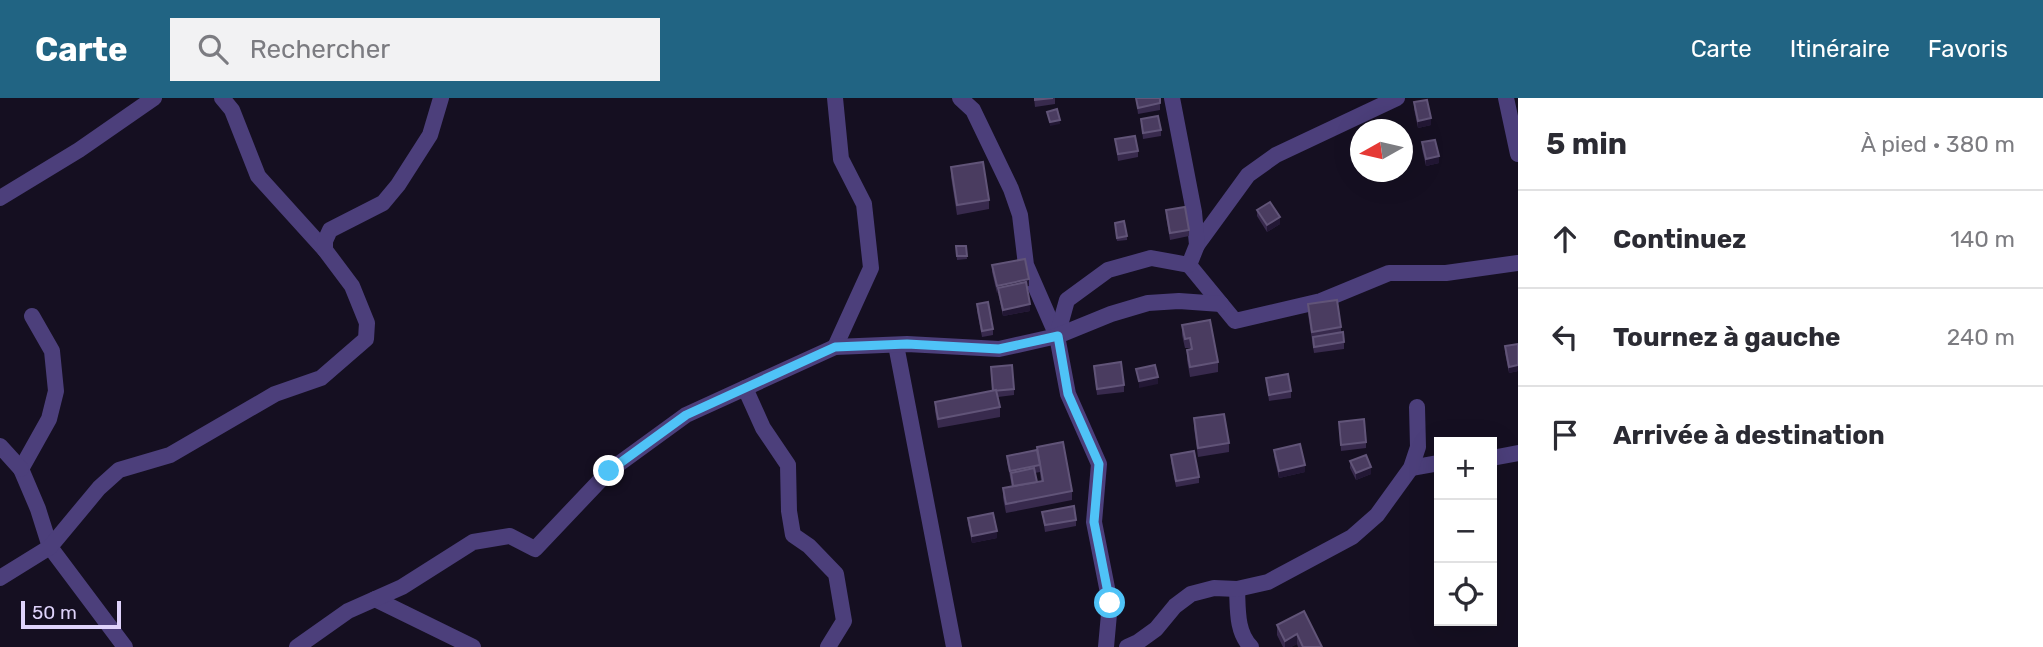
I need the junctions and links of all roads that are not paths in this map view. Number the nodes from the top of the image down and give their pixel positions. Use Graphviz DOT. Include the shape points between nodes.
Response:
graph roads {
  1 [pos="154,98"];
  2 [pos="222,98"];
  3 [pos="441,98"];
  4 [pos="835,98"];
  5 [pos="960,98"];
  6 [pos="1172,98"];
  7 [pos="1397,98"];
  8 [pos="1506,98"];
  9 [pos="1518,154"];
  10 [pos="0,198"];
  11 [pos="1196,246"];
  12 [pos="325,250"];
  13 [pos="1518,263"];
  14 [pos="1189,265"];
  15 [pos="1221,304"];
  16 [pos="32,316"];
  17 [pos="1058,336"];
  18 [pos="896,345"];
  19 [pos="835,347"];
  20 [pos="745,388"];
  21 [pos="1417,407"];
  22 [pos="0,446"];
  23 [pos="1518,453"];
  24 [pos="1497,457"];
  25 [pos="1434,464"];
  26 [pos="1411,468"];
  27 [pos="21,469"];
  28 [pos="50,547"];
  29 [pos="0,578"];
  30 [pos="1237,589"];
  31 [pos="375,599"];
  32 [pos="125,647"];
  33 [pos="297,647"];
  34 [pos="473,647"];
  35 [pos="828,647"];
  36 [pos="954,647"];
  37 [pos="1106,647"];
  38 [pos="1127,647"];
  39 [pos="1251,647"];
  1 -- 10 [label="street"];
  2 -- 12 [label="street" via="232,110 258,176"];
  3 -- 12 [label="street" via="430,135 398,185 383,203 330,230"];
  4 -- 19 [label="street" via="841,159 864,204 871,268"];
  5 -- 17 [label="street" via="974,110 1010,189 1020,215 1026,265"];
  6 -- 11 [label="street" via="1188,174"];
  7 -- 11 [label="street" via="1276,155 1248,175"];
  8 -- 9 [label="street"];
  11 -- 14 [label="street"];
  12 -- 28 [label="street" via="352,286 367,323 366,339 321,378 275,394 170,455 119,470"];
  13 -- 15 [label="street" via="1446,273 1390,273 1321,301 1234,321"];
  14 -- 15 [label="street"];
  14 -- 17 [label="street" via="1151,258 1108,270 1067,300"];
  15 -- 17 [label="street" via="1148,303"];
  16 -- 27 [label="street" via="52,351 56,391 49,419"];
  17 -- 18 [label="street" via="999,349"];
  17 -- 37 [label="street" via="1068,394 1099,464 1094,522 1110,603"];
  18 -- 19 [label="street"];
  18 -- 36 [label="street"];
  19 -- 20 [label="street"];
  20 -- 31 [label="street" via="686,415 609,471 535,549 510,536 473,542"];
  20 -- 35 [label="street" via="763,428 788,465 793,535 836,574 844,621"];
  21 -- 26 [label="street" via="1418,447"];
  22 -- 27 [label="street"];
  23 -- 24 [label="street"];
  25 -- 26 [label="street"];
  26 -- 30 [label="street" via="1377,515 1352,537 1268,583"];
  27 -- 28 [label="street"];
  28 -- 29 [label="street"];
  28 -- 32 [label="street"];
  30 -- 38 [label="street" via="1191,594 1156,629"];
  30 -- 39 [label="street" via="1239,622"];
  31 -- 33 [label="street" via="348,611"];
  31 -- 34 [label="street"];
}
